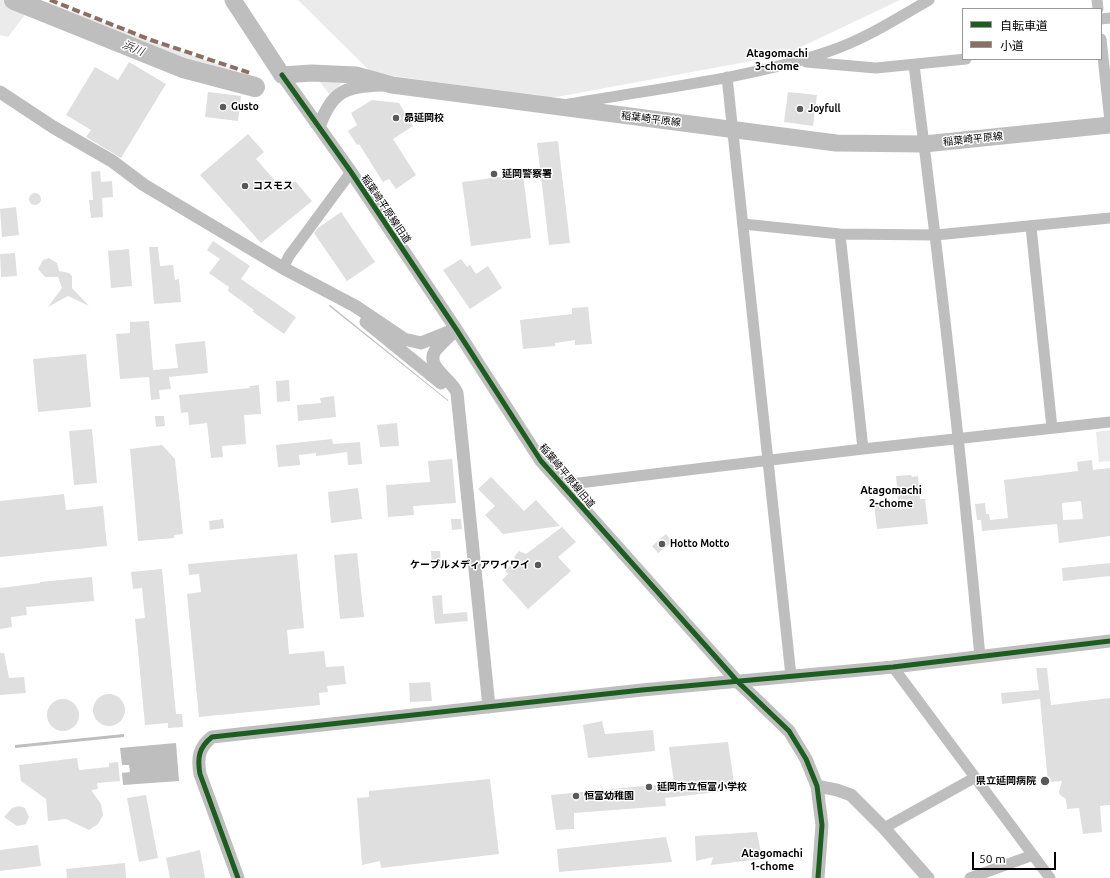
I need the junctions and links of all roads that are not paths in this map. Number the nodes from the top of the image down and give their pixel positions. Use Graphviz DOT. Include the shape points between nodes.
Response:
graph roads {
  1 [pos="234,0"];
  2 [pos="929,0"];
  3 [pos="1103,43"];
  4 [pos="962,59"];
  5 [pos="795,62"];
  6 [pos="914,65"];
  7 [pos="282,75"];
  8 [pos="727,77"];
  9 [pos="392,85"];
  10 [pos="0,92"];
  11 [pos="554,106"];
  12 [pos="1110,121"];
  13 [pos="1110,125"];
  14 [pos="319,128"];
  15 [pos="732,130"];
  16 [pos="924,144"];
  17 [pos="351,172"];
  18 [pos="1110,218"];
  19 [pos="743,224"];
  20 [pos="1031,227"];
  21 [pos="840,234"];
  22 [pos="936,235"];
  23 [pos="283,268"];
  24 [pos="332,295"];
  25 [pos="456,329"];
  26 [pos="435,351"];
  27 [pos="402,352"];
  28 [pos="457,397"];
  29 [pos="1110,422"];
  30 [pos="1052,428"];
  31 [pos="958,438"];
  32 [pos="864,448"];
  33 [pos="767,460"];
  34 [pos="562,485"];
  35 [pos="1110,641"];
  36 [pos="980,657"];
  37 [pos="893,666"];
  38 [pos="791,676"];
  39 [pos="737,681"];
  40 [pos="489,707"];
  41 [pos="974,778"];
  42 [pos="816,786"];
  43 [pos="884,828"];
  44 [pos="1033,855"];
  45 [pos="238,878"];
  46 [pos="818,878"];
  47 [pos="928,878"];
  48 [pos="970,878"];
  49 [pos="1050,878"];
  1 -- 7 [label="main road"];
  2 -- 5 [label="street" via="876,32 828,52"];
  3 -- 12 [label="street"];
  4 -- 6 [label="street"];
  5 -- 6 [label="street" via="828,62 853,68"];
  5 -- 8 [label="street"];
  6 -- 16 [label="street"];
  7 -- 9 [label="main road, 稲葉崎平原線" via="356,75"];
  7 -- 14 [label="street, 稲葉崎平原線旧道"];
  8 -- 11 [label="street"];
  8 -- 15 [label="street"];
  9 -- 11 [label="main road, 稲葉崎平原線"];
  9 -- 14 [label="street" via="353,88 339,94 330,102"];
  10 -- 23 [label="street" via="112,161 144,185"];
  11 -- 15 [label="main road, 稲葉崎平原線"];
  13 -- 16 [label="main road, 稲葉崎平原線"];
  14 -- 17 [label="street, 稲葉崎平原線旧道"];
  15 -- 16 [label="main road, 稲葉崎平原線" via="836,143"];
  15 -- 19 [label="street"];
  16 -- 22 [label="street"];
  17 -- 23 [label="street"];
  17 -- 25 [label="street, 稲葉崎平原線旧道"];
  18 -- 20 [label="street"];
  19 -- 21 [label="street"];
  19 -- 33 [label="street"];
  20 -- 22 [label="street"];
  20 -- 30 [label="street"];
  21 -- 22 [label="street"];
  21 -- 32 [label="street"];
  22 -- 31 [label="street"];
  23 -- 24 [label="street"];
  24 -- 25 [label="street" via="355,306 404,339 415,343"];
  24 -- 27 [label="street"];
  25 -- 26 [label="street"];
  25 -- 34 [label="street, 稲葉崎平原線旧道" via="541,461"];
  26 -- 27 [label="street" via="412,355"];
  26 -- 28 [label="street" via="434,365 455,388"];
  27 -- 28 [label="street"];
  28 -- 40 [label="street"];
  29 -- 30 [label="street"];
  30 -- 31 [label="street"];
  31 -- 32 [label="street"];
  31 -- 36 [label="street"];
  32 -- 33 [label="street"];
  33 -- 34 [label="street"];
  33 -- 38 [label="street"];
  34 -- 39 [label="street, 稲葉崎平原線旧道"];
  35 -- 36 [label="street"];
  36 -- 37 [label="street"];
  37 -- 38 [label="street"];
  37 -- 41 [label="street"];
  38 -- 39 [label="street"];
  39 -- 40 [label="street"];
  39 -- 42 [label="street, 稲葉崎平原線旧道" via="789,731 806,759"];
  40 -- 45 [label="street" via="212,737 206,742 198,757 200,774"];
  41 -- 43 [label="street"];
  41 -- 44 [label="street"];
  42 -- 43 [label="street" via="851,795"];
  42 -- 46 [label="street, 稲葉崎平原線旧道" via="822,825"];
  43 -- 47 [label="street"];
  44 -- 48 [label="street"];
  44 -- 49 [label="street"];
}
